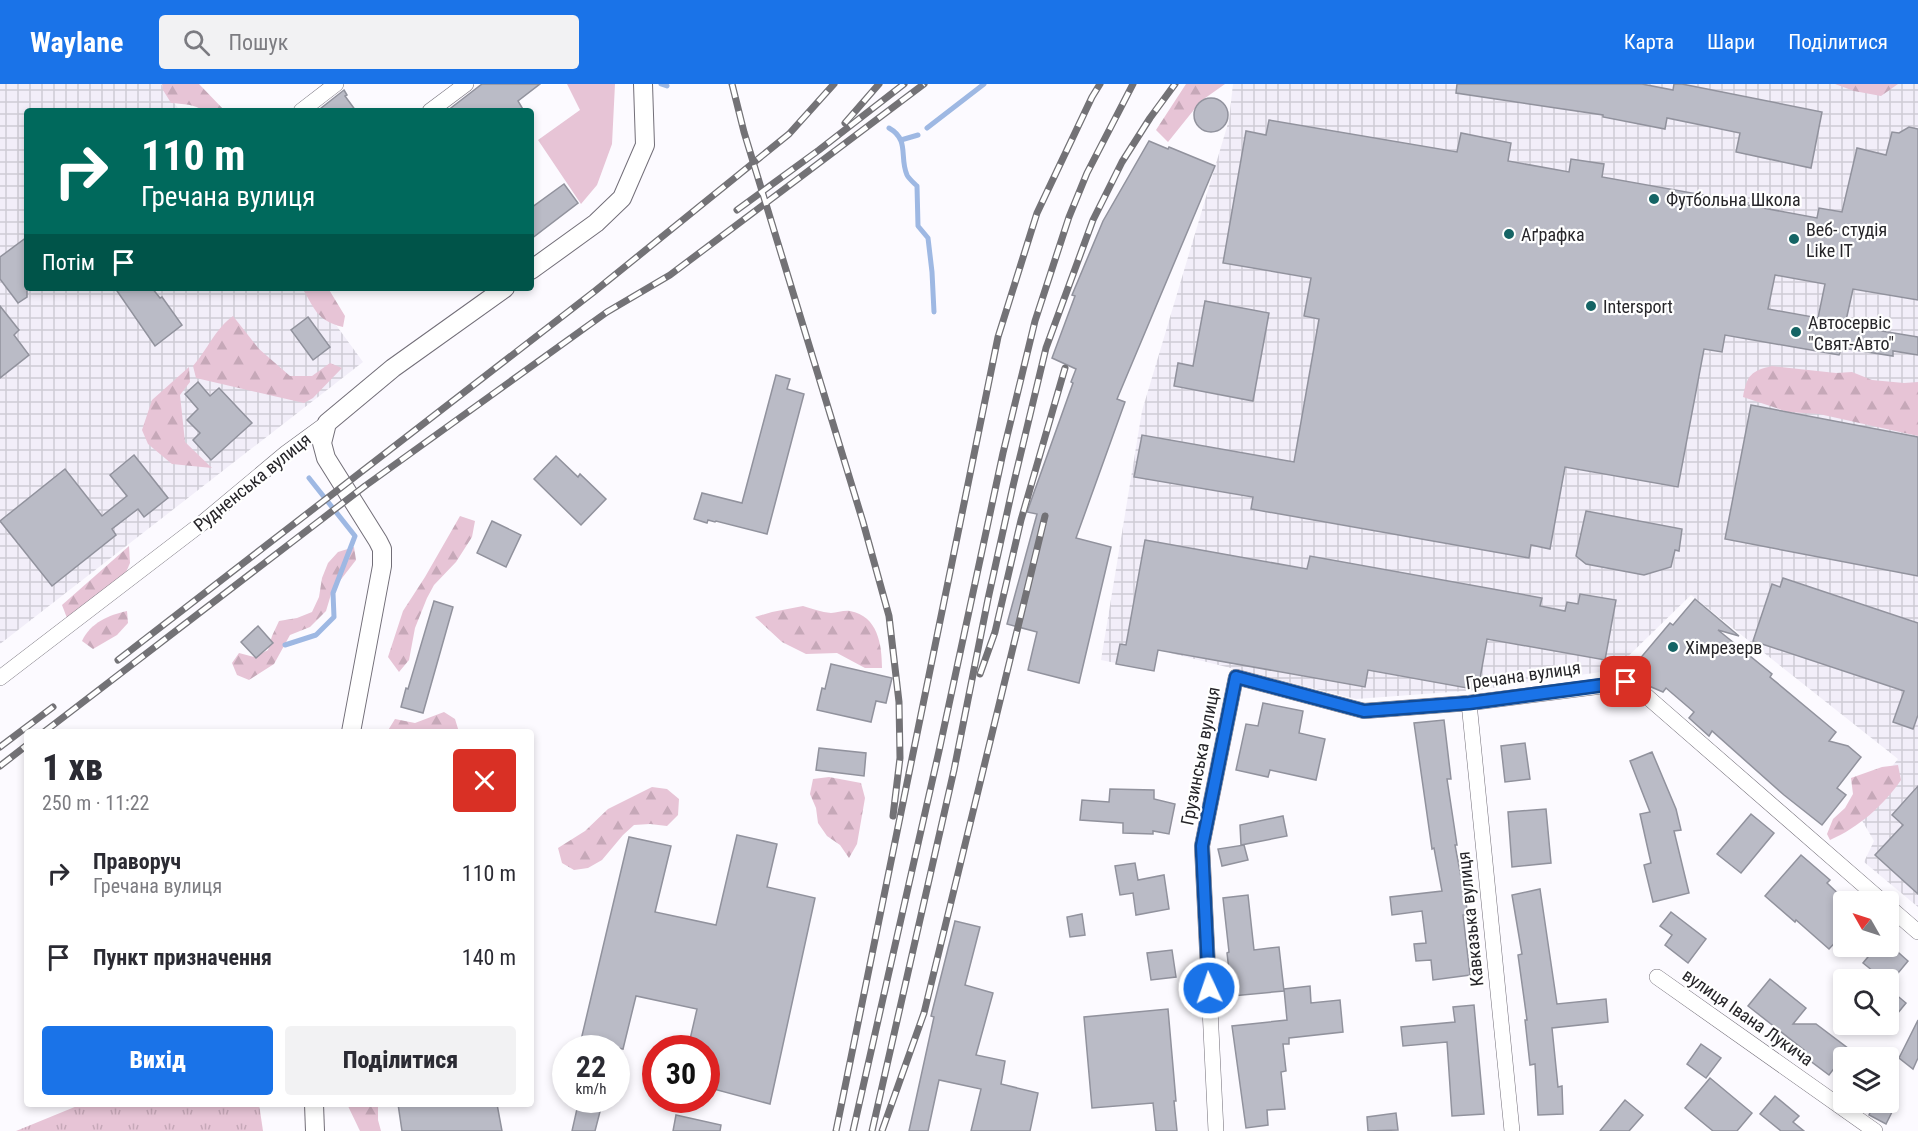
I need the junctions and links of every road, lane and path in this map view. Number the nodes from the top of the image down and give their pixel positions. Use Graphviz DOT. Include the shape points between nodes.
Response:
graph roads {
  1 [pos="336,84"];
  2 [pos="466,84"];
  3 [pos="643,84"];
  4 [pos="305,108"];
  5 [pos="434,108"];
  6 [pos="534,268"];
  7 [pos="501,291"];
  8 [pos="327,423"];
  9 [pos="1236,677"];
  10 [pos="0,678"];
  11 [pos="1469,703"];
  12 [pos="352,729"];
  13 [pos="1870,891"];
  14 [pos="1899,916"];
  15 [pos="1918,932"];
  16 [pos="1657,977"];
  17 [pos="314,1107"];
  18 [pos="315,1131"];
  19 [pos="1216,1131"];
  20 [pos="1512,1131"];
  21 [pos="1875,1131"];
  1 -- 4 [label="street"];
  2 -- 5 [label="street"];
  3 -- 6 [label="street" via="645,145 622,198 596,223"];
  7 -- 8 [label="street, Рудненська вулиця" via="393,368"];
  8 -- 10 [label="street, Рудненська вулиця"];
  8 -- 12 [label="street" via="322,442 326,458 378,541 383,556"];
  9 -- 11 [label="street, Гречана вулиця" via="1364,711"];
  9 -- 19 [label="street, Грузинська вулиця" via="1202,846"];
  11 -- 13 [label="street, Гречана вулиця" via="1626,682"];
  11 -- 20 [label="street, Кавказька вулиця"];
  14 -- 15 [label="street"];
  16 -- 21 [label="street, вулиця Івана Лукича"];
  17 -- 18 [label="street"];
}
